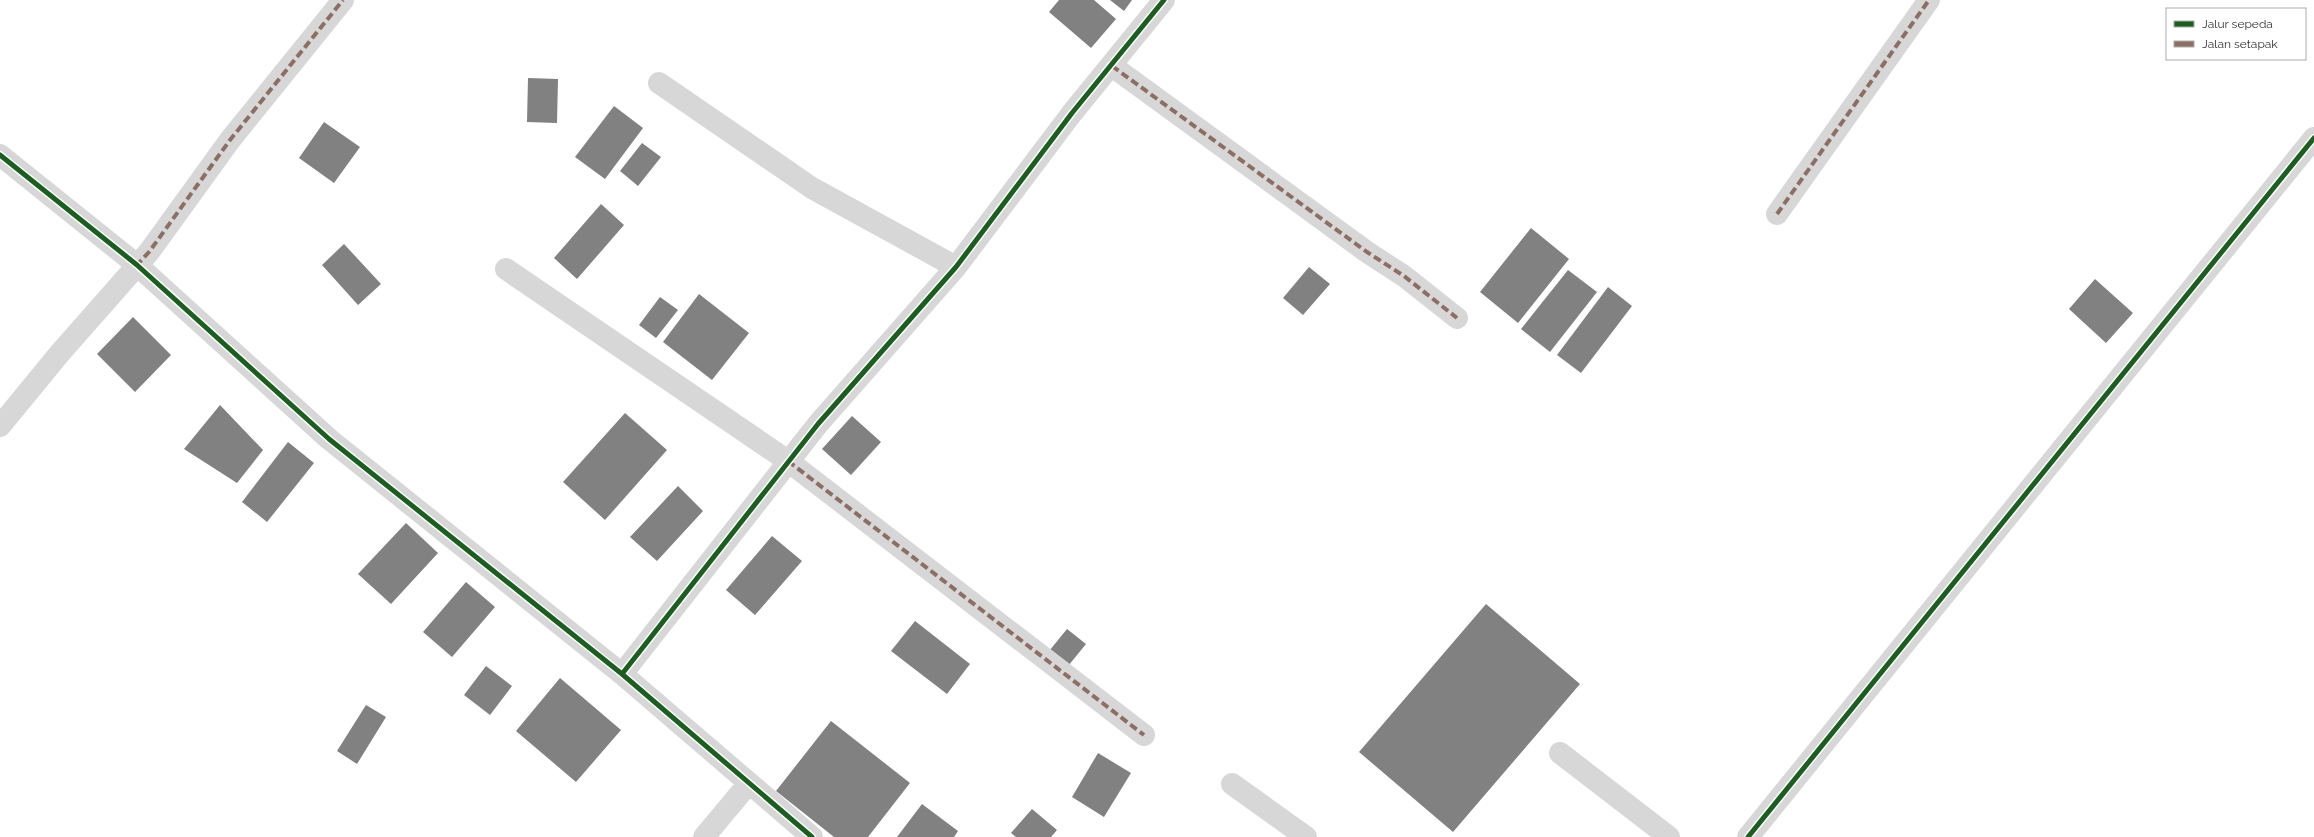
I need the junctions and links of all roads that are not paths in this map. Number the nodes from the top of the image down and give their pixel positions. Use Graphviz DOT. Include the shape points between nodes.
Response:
graph roads {
  1 [pos="343,0"];
  2 [pos="1164,0"];
  3 [pos="1929,0"];
  4 [pos="1112,66"];
  5 [pos="659,83"];
  6 [pos="2314,138"];
  7 [pos="0,155"];
  8 [pos="1777,214"];
  9 [pos="137,265"];
  10 [pos="956,267"];
  11 [pos="506,269"];
  12 [pos="1457,318"];
  13 [pos="4,412"];
  14 [pos="788,462"];
  15 [pos="622,674"];
  16 [pos="1144,735"];
  17 [pos="1560,753"];
  18 [pos="749,783"];
  19 [pos="1232,784"];
  20 [pos="704,837"];
  21 [pos="812,837"];
  22 [pos="1306,837"];
  23 [pos="1669,837"];
  24 [pos="1748,837"];
  1 -- 9 [label="street" via="230,140"];
  2 -- 4 [label="street"];
  3 -- 8 [label="street"];
  4 -- 10 [label="street" via="1072,113"];
  4 -- 12 [label="street" via="1367,252 1404,276"];
  5 -- 10 [label="street" via="812,188"];
  6 -- 24 [label="street"];
  7 -- 9 [label="street"];
  9 -- 13 [label="street"];
  9 -- 15 [label="street" via="329,439"];
  10 -- 14 [label="street" via="818,424"];
  11 -- 14 [label="street"];
  14 -- 15 [label="street"];
  14 -- 16 [label="street"];
  15 -- 18 [label="street"];
  17 -- 23 [label="street"];
  18 -- 20 [label="street"];
  18 -- 21 [label="street"];
  19 -- 22 [label="street"];
}
